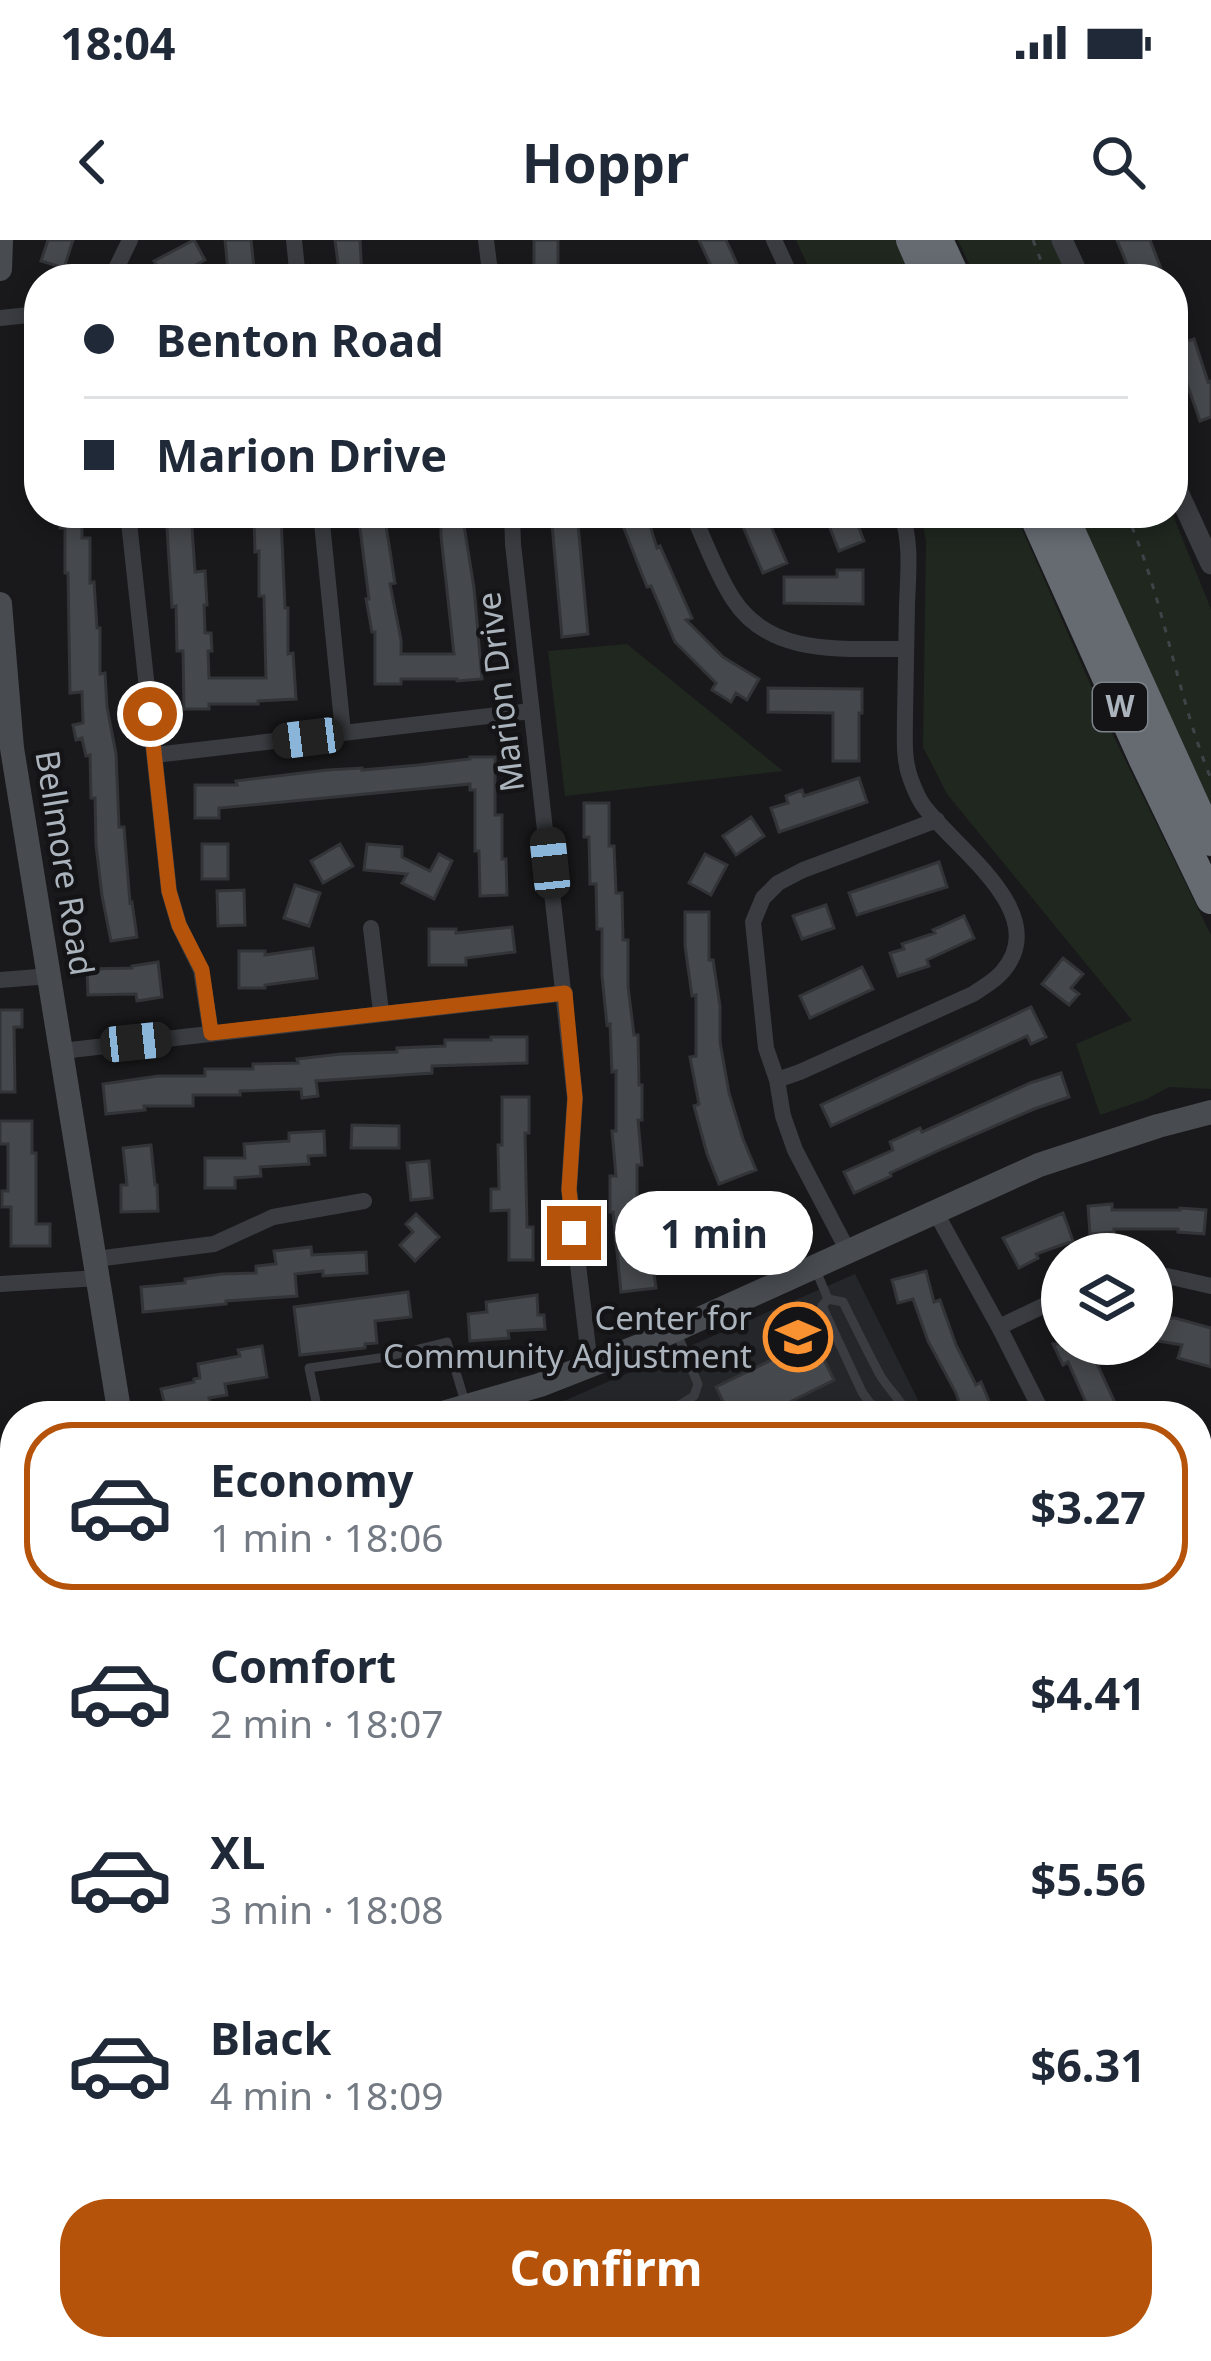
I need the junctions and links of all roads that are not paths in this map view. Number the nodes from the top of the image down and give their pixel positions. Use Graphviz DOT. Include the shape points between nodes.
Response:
graph roads {
  1 [pos="1,240"];
  2 [pos="0,269"];
  3 [pos="1188,514"];
  4 [pos="130,528"];
  5 [pos="323,528"];
  6 [pos="513,528"];
  7 [pos="699,528"];
  8 [pos="904,528"];
  9 [pos="1040,528"];
  10 [pos="1069,528"];
  11 [pos="1211,564"];
  12 [pos="0,604"];
  13 [pos="906,649"];
  14 [pos="531,711"];
  15 [pos="4,714"];
  16 [pos="343,732"];
  17 [pos="155,755"];
  18 [pos="937,820"];
  19 [pos="1211,841"];
  20 [pos="1211,899"];
  21 [pos="371,928"];
  22 [pos="50,976"];
  23 [pos="0,980"];
  24 [pos="565,993"];
  25 [pos="381,1012"];
  26 [pos="211,1033"];
  27 [pos="62,1051"];
  28 [pos="777,1080"];
  29 [pos="1211,1112"];
  30 [pos="364,1202"];
  31 [pos="936,1213"];
  32 [pos="849,1252"];
  33 [pos="815,1268"];
  34 [pos="98,1269"];
  35 [pos="1173,1277"];
  36 [pos="0,1284"];
  37 [pos="1211,1286"];
  38 [pos="829,1298"];
  39 [pos="1041,1307"];
  40 [pos="999,1327"];
  41 [pos="675,1330"];
  42 [pos="590,1365"];
  43 [pos="518,1392"];
  44 [pos="118,1401"];
  45 [pos="316,1401"];
  46 [pos="464,1401"];
  47 [pos="487,1401"];
  48 [pos="522,1401"];
  49 [pos="686,1401"];
  50 [pos="869,1401"];
  51 [pos="902,1401"];
  52 [pos="1036,1401"];
  1 -- 2 [label="main road"];
  3 -- 11 [label="street"];
  4 -- 17 [label="street"];
  5 -- 16 [label="street"];
  6 -- 14 [label="street, Marion Drive"];
  7 -- 13 [label="street" via="733,599 778,638 809,647"];
  8 -- 13 [label="street"];
  9 -- 20 [label="highway, W"];
  10 -- 19 [label="highway, W"];
  12 -- 15 [label="main road, Bellmore Road"];
  13 -- 18 [label="street" via="905,762"];
  14 -- 16 [label="street"];
  14 -- 24 [label="street, Marion Drive"];
  15 -- 22 [label="main road, Bellmore Road"];
  16 -- 17 [label="street"];
  17 -- 26 [label="street" via="169,891 202,970"];
  18 -- 28 [label="street" via="803,870 756,909 766,1048"];
  18 -- 28 [label="street" via="1014,916 1011,961 973,994"];
  21 -- 25 [label="street"];
  22 -- 23 [label="street"];
  22 -- 27 [label="main road, Bellmore Road"];
  24 -- 25 [label="street"];
  24 -- 42 [label="street, Marion Drive" via="575,1098 569,1190"];
  25 -- 26 [label="street"];
  26 -- 27 [label="street"];
  27 -- 34 [label="main road, Bellmore Road"];
  28 -- 32 [label="street" via="795,1150"];
  29 -- 31 [label="main road" via="1040,1165"];
  30 -- 34 [label="street" via="273,1217 214,1244"];
  31 -- 32 [label="main road"];
  31 -- 40 [label="street"];
  32 -- 33 [label="main road"];
  33 -- 38 [label="lane"];
  33 -- 41 [label="main road"];
  34 -- 36 [label="street"];
  34 -- 44 [label="main road, Bellmore Road"];
  35 -- 37 [label="street"];
  38 -- 50 [label="lane" via="822,1306"];
  38 -- 51 [label="lane" via="843,1302"];
  39 -- 40 [label="street"];
  40 -- 52 [label="street"];
  41 -- 42 [label="main road"];
  41 -- 49 [label="lane" via="698,1384"];
  42 -- 43 [label="main road"];
  43 -- 47 [label="main road"];
  43 -- 48 [label="lane"];
  45 -- 46 [label="lane" via="309,1368 447,1342"];
}
